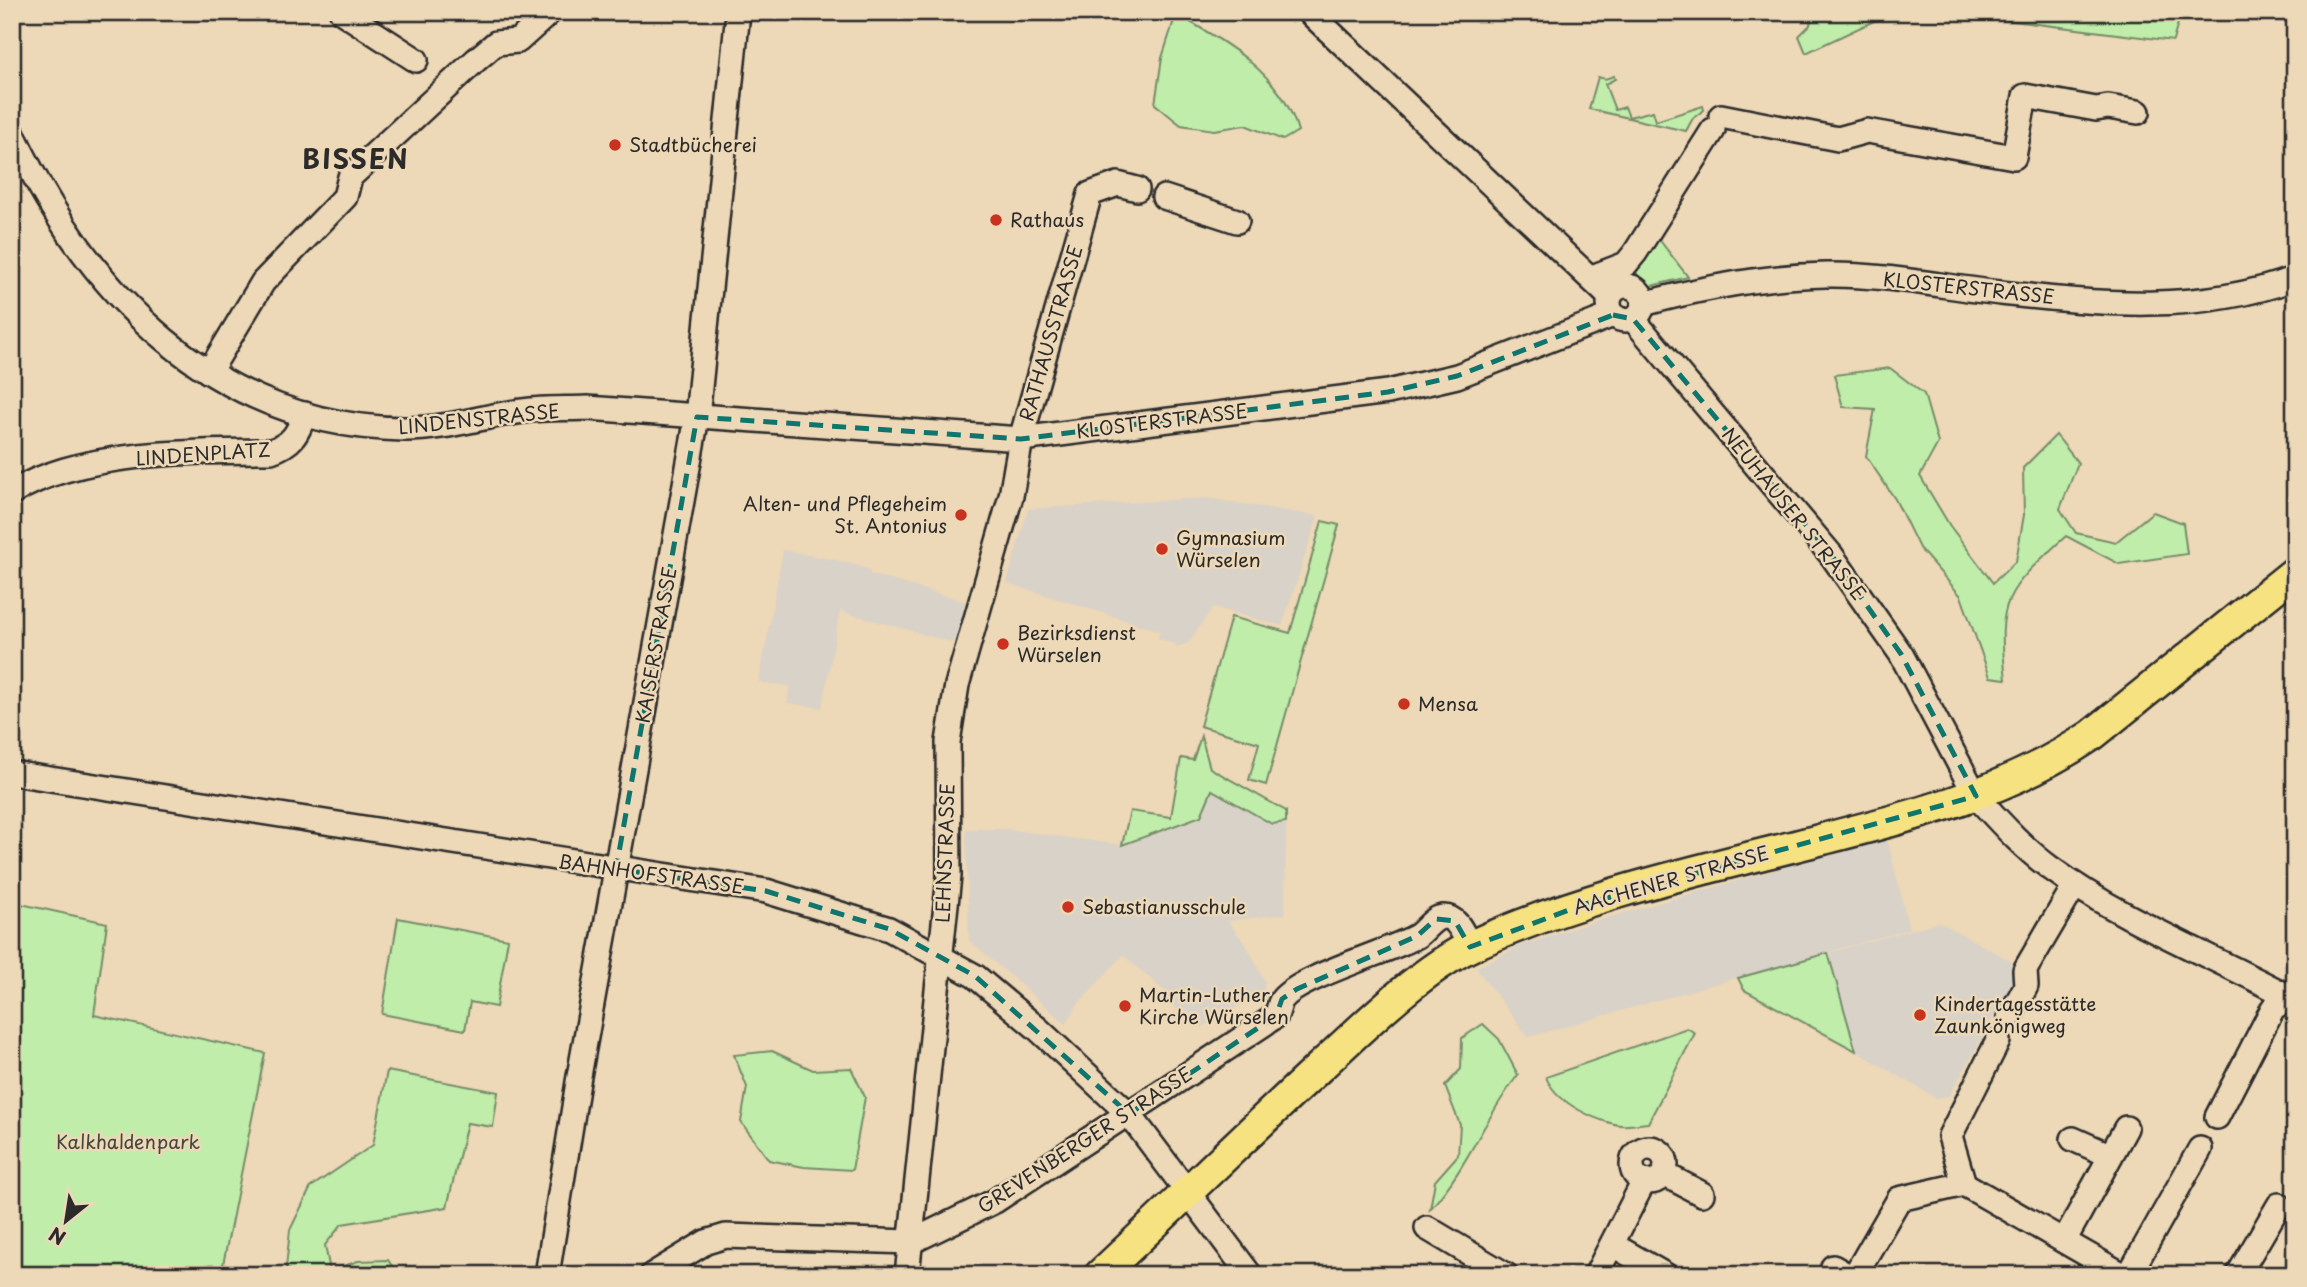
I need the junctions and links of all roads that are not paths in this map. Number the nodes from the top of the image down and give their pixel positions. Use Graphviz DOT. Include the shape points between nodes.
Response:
graph roads {
  1 [pos="342,12"];
  2 [pos="550,12"];
  3 [pos="738,12"];
  4 [pos="1309,12"];
  5 [pos="416,60"];
  6 [pos="2138,112"];
  7 [pos="12,132"];
  8 [pos="1137,189"];
  9 [pos="1164,197"];
  10 [pos="1237,221"];
  11 [pos="1592,277"];
  12 [pos="2295,278"];
  13 [pos="1625,297"];
  14 [pos="209,372"];
  15 [pos="305,414"];
  16 [pos="697,417"];
  17 [pos="1021,439"];
  18 [pos="12,493"];
  19 [pos="2295,572"];
  20 [pos="12,773"];
  21 [pos="1976,796"];
  22 [pos="616,869"];
  23 [pos="2075,885"];
  24 [pos="1470,947"];
  25 [pos="940,955"];
  26 [pos="2293,996"];
  27 [pos="2009,1018"];
  28 [pos="1998,1041"];
  29 [pos="1129,1114"];
  30 [pos="2217,1117"];
  31 [pos="2126,1128"];
  32 [pos="2073,1139"];
  33 [pos="2200,1149"];
  34 [pos="2109,1155"];
  35 [pos="1964,1184"];
  36 [pos="1189,1191"];
  37 [pos="1702,1194"];
  38 [pos="2280,1205"];
  39 [pos="1427,1228"];
  40 [pos="2064,1241"];
  41 [pos="911,1242"];
  42 [pos="1613,1245"];
  43 [pos="1845,1272"];
  44 [pos="547,1275"];
  45 [pos="652,1275"];
  46 [pos="907,1275"];
  47 [pos="1100,1275"];
  48 [pos="1250,1275"];
  49 [pos="1506,1275"];
  50 [pos="1597,1275"];
  51 [pos="1665,1275"];
  52 [pos="2123,1275"];
  53 [pos="2129,1275"];
  54 [pos="2238,1275"];
  1 -- 5 [label="street"];
  2 -- 14 [label="street" via="518,41 496,43 475,60 350,177 345,197 263,282"];
  3 -- 16 [label="street, KAISERSTRASSE"];
  4 -- 11 [label="street, NEUHAUSER STRASSE"];
  6 -- 13 [label="street" via="2025,96 2014,157 1867,131 1838,139 1717,123"];
  7 -- 14 [label="street" via="65,226 105,282 155,335"];
  8 -- 17 [label="street, RATHAUSSTRASSE" via="1118,184 1090,194"];
  9 -- 10 [label="street"];
  11 -- 13 [label="street"];
  11 -- 13 [label="street, NEUHAUSER STRASSE"];
  12 -- 13 [label="street, KLOSTERSTRASSE" via="2205,302 2124,303 1826,275"];
  13 -- 17 [label="street, KLOSTERSTRASSE" via="1457,376 1388,392"];
  13 -- 21 [label="street, NEUHAUSER STRASSE" via="1832,555 1901,654"];
  14 -- 15 [label="street" via="274,405"];
  15 -- 16 [label="street, LINDENSTRASSE" via="348,426 407,430 526,410 587,408"];
  15 -- 18 [label="street, LINDENPLATZ" via="294,439 271,451 157,455 67,468 32,480"];
  16 -- 17 [label="street, KLOSTERSTRASSE"];
  16 -- 22 [label="street, KAISERSTRASSE"];
  17 -- 25 [label="street, LEHNSTRASSE" via="1011,496 957,685 948,742 949,876"];
  19 -- 21 [label="main road, AACHENER STRASSE" via="2092,735 2059,757"];
  20 -- 22 [label="street, BAHNHOFSTRASSE"];
  21 -- 23 [label="street, NEUHAUSER STRASSE" via="2023,845"];
  21 -- 24 [label="main road, AACHENER STRASSE" via="1585,904"];
  22 -- 25 [label="street, BAHNHOFSTRASSE" via="766,891 889,929"];
  22 -- 44 [label="street, KAISERSTRASSE"];
  23 -- 26 [label="street, NEUHAUSER STRASSE"];
  23 -- 27 [label="street" via="2025,970 2026,986"];
  24 -- 29 [label="street, GREVENBERGER STRASSE" via="1455,921 1445,916 1436,919 1417,936 1297,989 1282,999 1276,1016"];
  24 -- 36 [label="main road, AACHENER STRASSE" via="1444,961 1365,1025"];
  25 -- 29 [label="street, BAHNHOFSTRASSE" via="1006,1000"];
  25 -- 41 [label="street, LEHNSTRASSE"];
  26 -- 30 [label="street" via="2273,1007"];
  28 -- 35 [label="street" via="1950,1136"];
  29 -- 36 [label="street, BAHNHOFSTRASSE"];
  29 -- 41 [label="street, GREVENBERGER STRASSE" via="995,1201"];
  31 -- 34 [label="street"];
  32 -- 34 [label="street"];
  33 -- 53 [label="street"];
  34 -- 40 [label="street"];
  35 -- 40 [label="street"];
  35 -- 43 [label="street" via="1899,1199"];
  36 -- 47 [label="main road, AACHENER STRASSE"];
  36 -- 48 [label="street, BAHNHOFSTRASSE"];
  37 -- 42 [label="street" via="1654,1177"];
  38 -- 54 [label="street"];
  39 -- 49 [label="street"];
  40 -- 52 [label="street"];
  41 -- 45 [label="street, GREVENBERGER STRASSE" via="726,1236 706,1242"];
  41 -- 46 [label="street, LEHNSTRASSE"];
  42 -- 50 [label="street"];
  42 -- 51 [label="street"];
}
